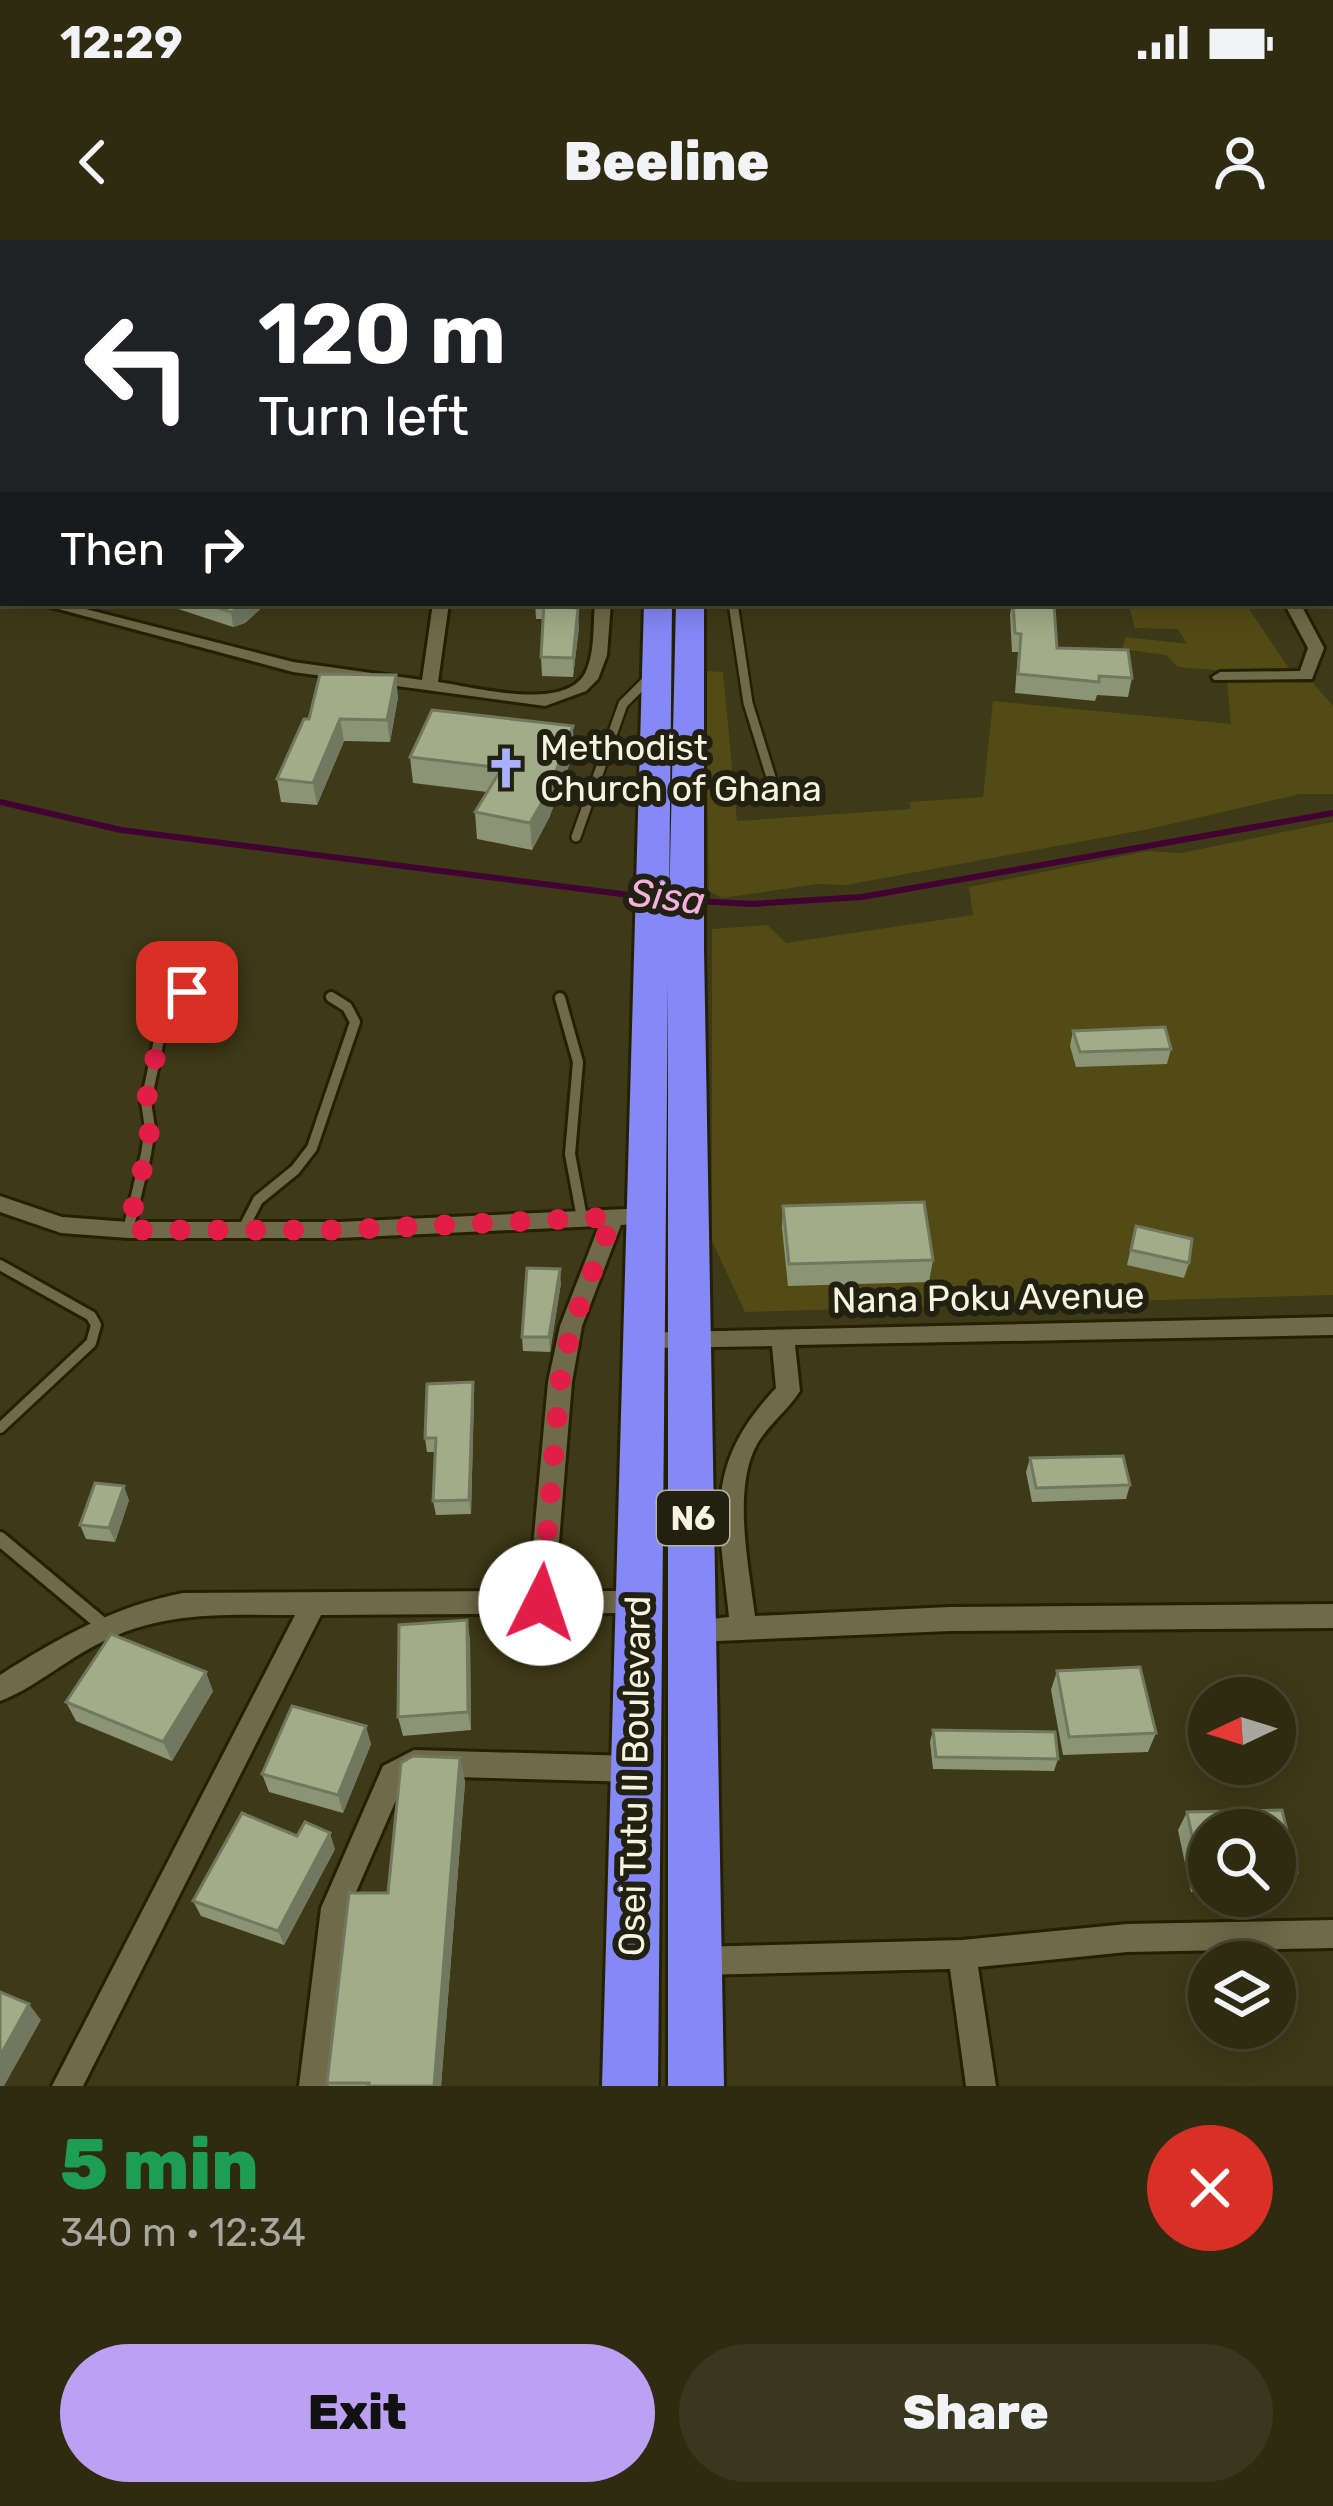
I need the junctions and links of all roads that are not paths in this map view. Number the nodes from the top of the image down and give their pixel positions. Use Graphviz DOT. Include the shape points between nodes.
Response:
graph roads {
  1 [pos="55,606"];
  2 [pos="441,606"];
  3 [pos="603,606"];
  4 [pos="658,606"];
  5 [pos="690,606"];
  6 [pos="733,606"];
  7 [pos="1294,606"];
  8 [pos="656,671"];
  9 [pos="1220,677"];
  10 [pos="429,688"];
  11 [pos="774,787"];
  12 [pos="575,837"];
  13 [pos="670,856"];
  14 [pos="669,951"];
  15 [pos="187,992"];
  16 [pos="332,998"];
  17 [pos="560,998"];
  18 [pos="0,1204"];
  19 [pos="631,1216"];
  20 [pos="582,1218"];
  21 [pos="128,1230"];
  22 [pos="242,1232"];
  23 [pos="0,1265"];
  24 [pos="1333,1326"];
  25 [pos="783,1337"];
  26 [pos="692,1338"];
  27 [pos="644,1339"];
  28 [pos="0,1428"];
  29 [pos="0,1539"];
  30 [pos="635,1602"];
  31 [pos="541,1603"];
  32 [pos="312,1607"];
  33 [pos="1333,1616"];
  34 [pos="103,1624"];
  35 [pos="743,1627"];
  36 [pos="694,1630"];
  37 [pos="0,1689"];
  38 [pos="633,1769"];
  39 [pos="1333,1934"];
  40 [pos="962,1954"];
  41 [pos="696,1961"];
  42 [pos="67,2086"];
  43 [pos="314,2086"];
  44 [pos="630,2086"];
  45 [pos="696,2086"];
  46 [pos="981,2086"];
  1 -- 10 [label="street" via="238,655"];
  2 -- 10 [label="street"];
  3 -- 10 [label="street" via="598,658 580,694 526,701"];
  4 -- 8 [label="highway, Osei Tutu II Boulevard / N6"];
  5 -- 13 [label="highway, Osei Tutu II Boulevard / N6"];
  6 -- 11 [label="lane" via="748,703"];
  7 -- 9 [label="street" via="1316,648 1306,676"];
  8 -- 12 [label="lane" via="623,704"];
  8 -- 13 [label="highway, Osei Tutu II Boulevard / N6"];
  13 -- 14 [label="highway, Osei Tutu II Boulevard / N6"];
  14 -- 19 [label="highway, Osei Tutu II Boulevard / N6"];
  14 -- 26 [label="highway, Osei Tutu II Boulevard / N6"];
  15 -- 21 [label="lane" via="161,1030"];
  16 -- 22 [label="lane" via="356,1022 324,1122 312,1148 258,1200"];
  17 -- 20 [label="lane" via="581,1060 570,1149"];
  18 -- 21 [label="street" via="61,1225"];
  19 -- 20 [label="street"];
  19 -- 27 [label="highway, Osei Tutu II Boulevard / N6"];
  19 -- 31 [label="street" via="572,1326"];
  20 -- 22 [label="street"];
  21 -- 22 [label="street"];
  23 -- 28 [label="lane" via="96,1325 91,1343"];
  24 -- 25 [label="street, Nana Poku Avenue"];
  25 -- 26 [label="street, Nana Poku Avenue"];
  25 -- 35 [label="street" via="788,1391 742,1452 735,1498"];
  26 -- 27 [label="street, Nana Poku Avenue"];
  26 -- 36 [label="highway, Osei Tutu II Boulevard / N6"];
  27 -- 30 [label="highway, Osei Tutu II Boulevard / N6"];
  29 -- 34 [label="lane"];
  30 -- 31 [label="street"];
  30 -- 38 [label="highway, Osei Tutu II Boulevard / N6"];
  31 -- 32 [label="street"];
  32 -- 34 [label="street" via="183,1604"];
  32 -- 42 [label="street"];
  33 -- 35 [label="street"];
  34 -- 37 [label="street"];
  35 -- 36 [label="street"];
  36 -- 41 [label="highway, Osei Tutu II Boulevard / N6"];
  38 -- 43 [label="street" via="414,1763 393,1775 334,1908"];
  38 -- 44 [label="highway, Osei Tutu II Boulevard / N6"];
  39 -- 40 [label="street" via="1104,1940"];
  40 -- 41 [label="street"];
  40 -- 46 [label="street"];
  41 -- 45 [label="highway, Osei Tutu II Boulevard / N6"];
}
